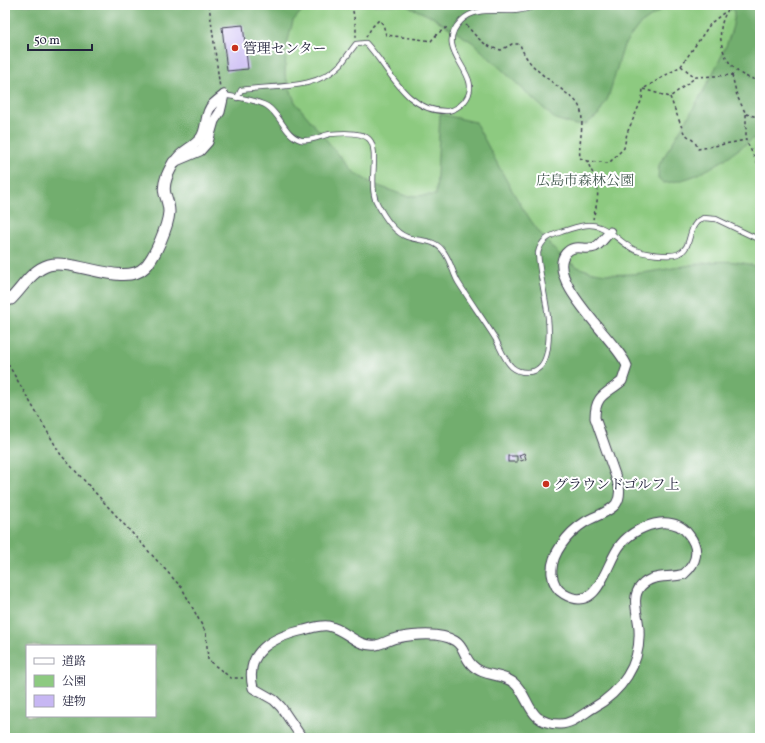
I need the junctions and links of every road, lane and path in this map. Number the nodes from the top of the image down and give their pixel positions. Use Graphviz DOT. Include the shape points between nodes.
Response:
graph roads {
  1 [pos="209,5"];
  2 [pos="352,5"];
  3 [pos="536,5"];
  4 [pos="732,5"];
  5 [pos="726,11"];
  6 [pos="462,20"];
  7 [pos="450,25"];
  8 [pos="366,43"];
  9 [pos="356,44"];
  10 [pos="681,66"];
  11 [pos="736,71"];
  12 [pos="732,75"];
  13 [pos="696,77"];
  14 [pos="760,80"];
  15 [pos="643,89"];
  16 [pos="224,95"];
  17 [pos="670,97"];
  18 [pos="237,98"];
  19 [pos="746,114"];
  20 [pos="760,119"];
  21 [pos="746,140"];
  22 [pos="587,161"];
  23 [pos="174,162"];
  24 [pos="758,165"];
  25 [pos="592,225"];
  26 [pos="610,232"];
  27 [pos="760,240"];
  28 [pos="5,300"];
  29 [pos="5,359"];
  30 [pos="251,678"];
  31 [pos="302,738"];
  1 -- 16 [label="path" via="219,86"];
  2 -- 9 [label="path"];
  3 -- 6 [label="lane" via="511,12 482,10"];
  4 -- 5 [label="path"];
  5 -- 10 [label="path" via="712,23"];
  5 -- 11 [label="path" via="721,20 720,45"];
  6 -- 8 [label="lane" via="454,28 451,41 452,49 467,75 470,89 469,96 459,107 450,111 426,108 412,100"];
  6 -- 22 [label="path" via="474,35 490,48 501,50 512,44 520,44 523,55 531,64 573,98 579,107 581,119 580,158"];
  7 -- 8 [label="path" via="431,41 386,35 379,20 367,35"];
  8 -- 9 [label="lane"];
  9 -- 18 [label="lane" via="340,65 323,76 291,86 241,90"];
  10 -- 13 [label="path"];
  10 -- 15 [label="path"];
  11 -- 12 [label="path"];
  11 -- 14 [label="path"];
  12 -- 13 [label="path"];
  12 -- 19 [label="path" via="737,96"];
  13 -- 17 [label="path"];
  15 -- 17 [label="path"];
  15 -- 22 [label="path" via="642,99 627,133 624,148 609,163"];
  16 -- 18 [label="lane"];
  16 -- 23 [label="street" via="211,106 200,138 180,153"];
  17 -- 21 [label="path" via="684,133 695,142 698,149"];
  18 -- 25 [label="lane" via="267,106 275,112 291,135 301,140 313,140 330,134 363,135 369,139 373,146 373,191 384,214 399,233 432,241 440,247 510,366 518,371 529,372 539,369 545,360 548,346 548,323 538,262 540,246 548,236"];
  19 -- 20 [label="path"];
  19 -- 21 [label="path"];
  21 -- 24 [label="path"];
  22 -- 25 [label="path" via="596,181 598,198"];
  23 -- 28 [label="street" via="166,179 165,193 169,213 156,250 144,268 133,273 119,274 51,264 38,270 11,299"];
  25 -- 26 [label="lane"];
  26 -- 27 [label="lane" via="634,250 667,256 684,250 695,224 703,218 716,219"];
  26 -- 30 [label="street" via="593,248 578,247 567,251 563,256 561,268 584,311 627,366 622,381 607,390 596,403 595,411 595,418 620,493 616,504 579,526 566,540 552,564 553,580 563,593 573,598 582,599 590,595 599,586 615,552 626,538 657,524 674,524 686,530 695,544 696,556 695,562 684,574 656,577 639,587 635,605 640,631 637,650 632,670 619,689 603,703 571,722 549,722 536,716 514,682 480,671 473,666 460,644 453,640 442,636 422,636 396,638 376,645 360,643 329,626 288,633 267,643 256,658 250,672"];
  29 -- 30 [label="path" via="61,455 182,588 206,633 208,660 231,678"];
  30 -- 31 [label="street" via="253,688 281,707"];
}
